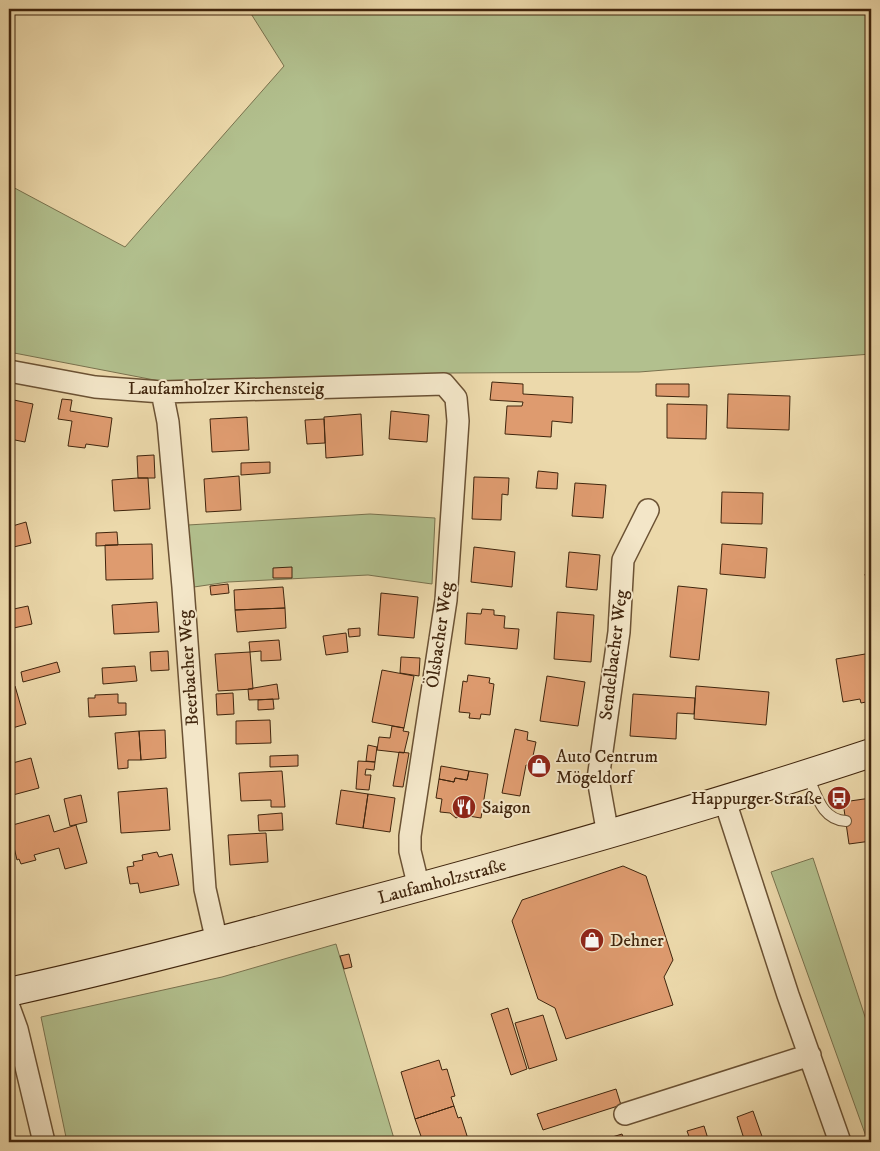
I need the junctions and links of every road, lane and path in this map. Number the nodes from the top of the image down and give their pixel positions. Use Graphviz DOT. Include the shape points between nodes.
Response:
graph roads {
  1 [pos="9,371"];
  2 [pos="444,384"];
  3 [pos="162,392"];
  4 [pos="648,510"];
  5 [pos="871,753"];
  6 [pos="807,774"];
  7 [pos="725,801"];
  8 [pos="846,821"];
  9 [pos="608,835"];
  10 [pos="419,888"];
  11 [pos="216,942"];
  12 [pos="9,992"];
  13 [pos="9,1007"];
  14 [pos="810,1055"];
  15 [pos="625,1114"];
  16 [pos="44,1142"];
  17 [pos="840,1142"];
  1 -- 3 [label="street, Laufamholzer Kirchensteig" via="95,387"];
  2 -- 3 [label="street, Laufamholzer Kirchensteig"];
  2 -- 10 [label="street, Ölsbacher Weg" via="456,398 458,422 446,600 410,836 410,851"];
  3 -- 11 [label="street, Beerbacher Weg" via="168,422 183,587 204,889"];
  4 -- 9 [label="street, Sendelbacher Weg" via="623,560 619,632 598,779"];
  5 -- 6 [label="main road, Laufamholzstraße"];
  6 -- 7 [label="main road, Laufamholzstraße"];
  6 -- 8 [label="lane" via="824,811 835,820"];
  7 -- 9 [label="main road, Laufamholzstraße"];
  7 -- 14 [label="street"];
  9 -- 10 [label="main road, Laufamholzstraße"];
  10 -- 11 [label="main road, Laufamholzstraße"];
  11 -- 12 [label="main road, Laufamholzstraße"];
  13 -- 16 [label="street" via="19,1034"];
  14 -- 15 [label="street"];
  14 -- 17 [label="street"];
}
